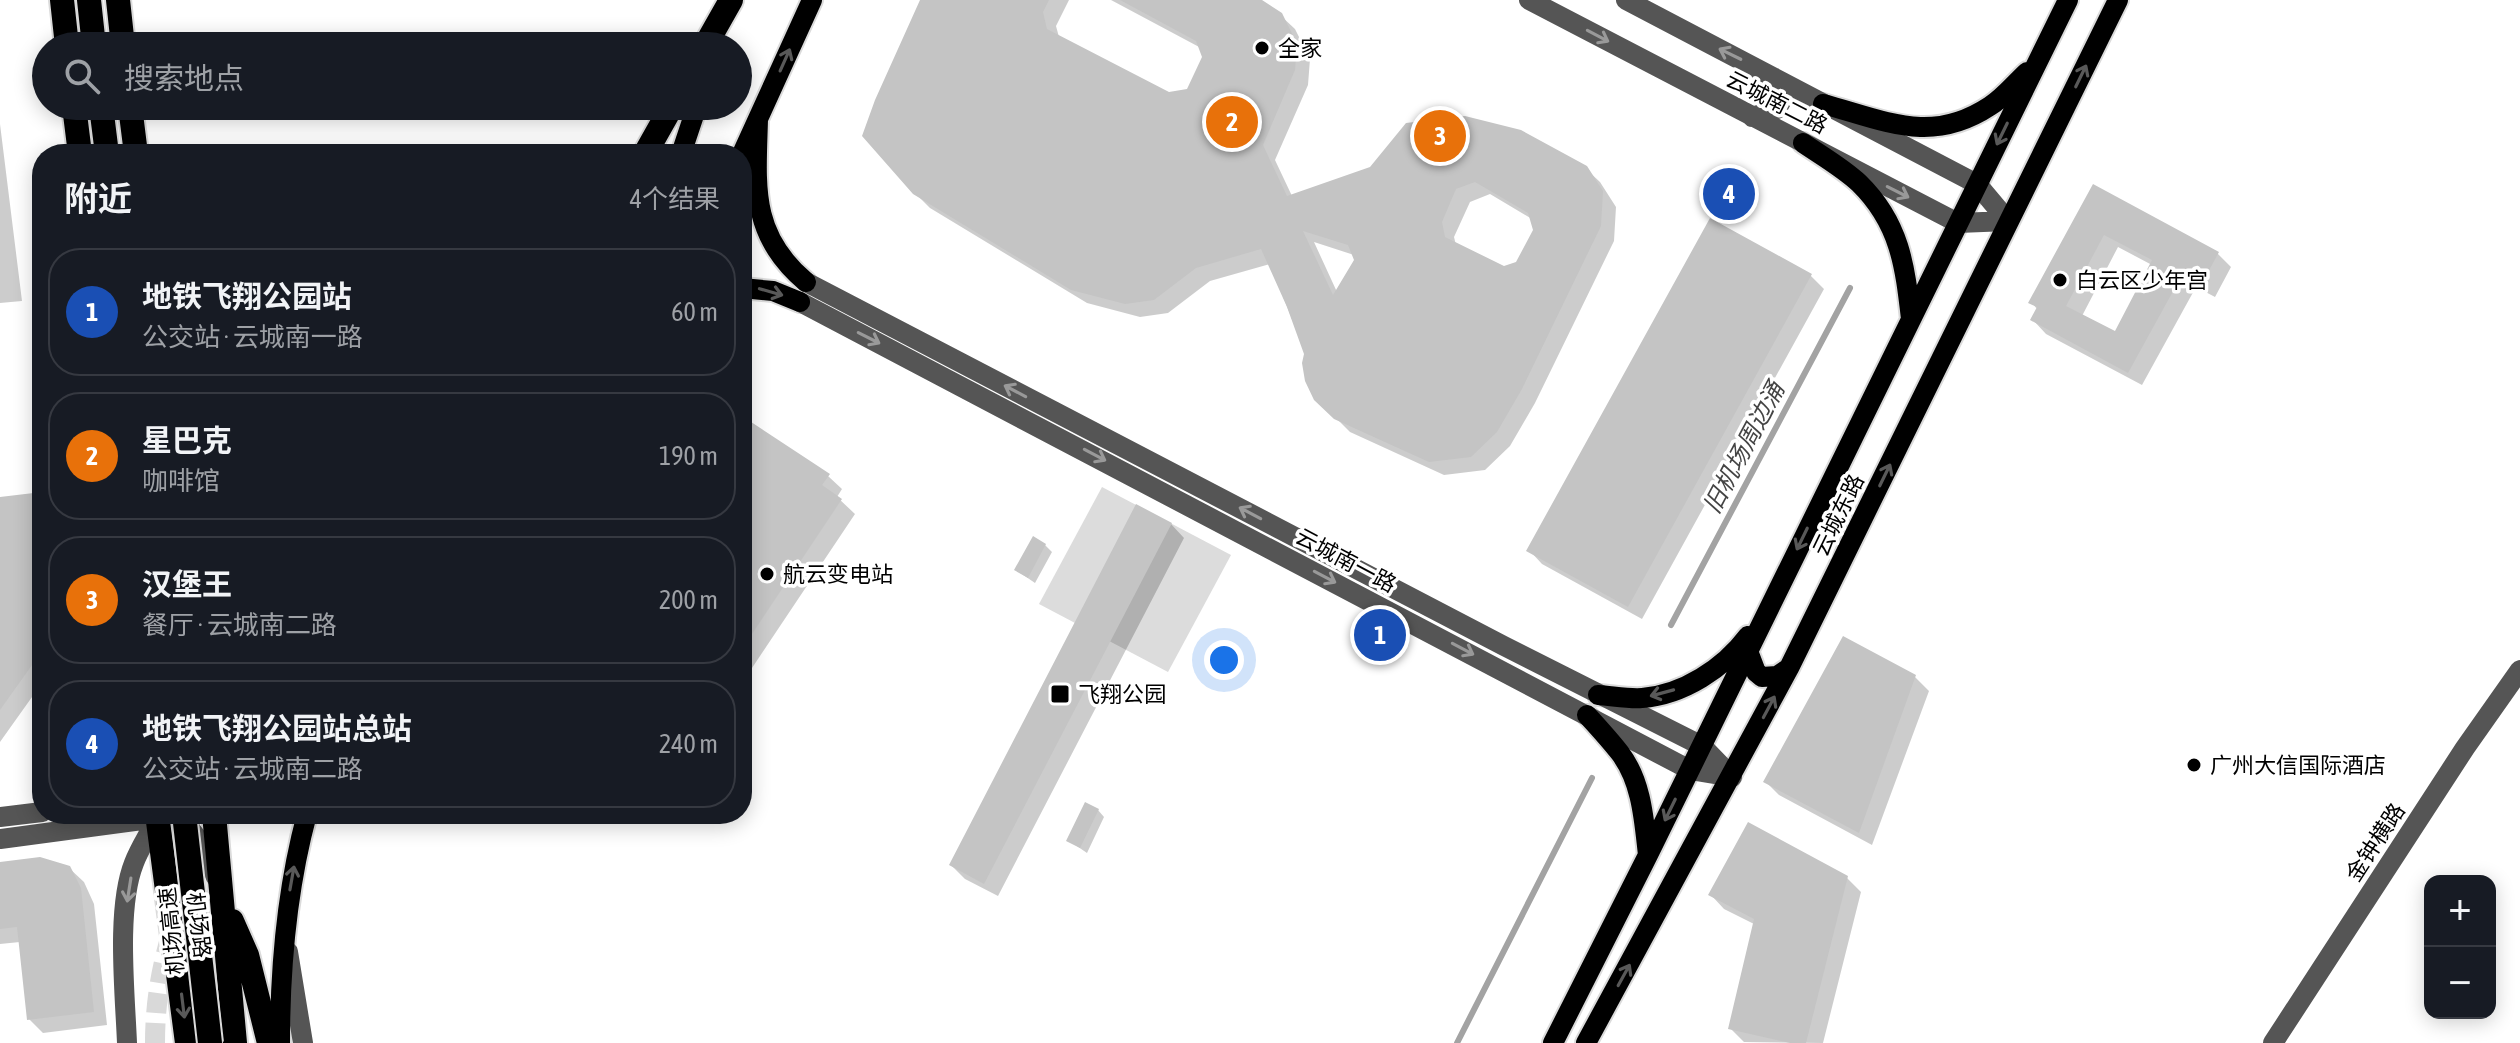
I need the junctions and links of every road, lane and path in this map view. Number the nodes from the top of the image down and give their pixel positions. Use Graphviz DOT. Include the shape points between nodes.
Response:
graph roads {
  1 [pos="62,0"];
  2 [pos="89,0"];
  3 [pos="118,0"];
  4 [pos="733,0"];
  5 [pos="812,0"];
  6 [pos="1529,0"];
  7 [pos="1626,0"];
  8 [pos="2068,0"];
  9 [pos="2118,0"];
  10 [pos="65,32"];
  11 [pos="92,32"];
  12 [pos="121,32"];
  13 [pos="714,32"];
  14 [pos="723,32"];
  15 [pos="2036,64"];
  16 [pos="1775,78"];
  17 [pos="1823,104"];
  18 [pos="1752,117"];
  19 [pos="76,120"];
  20 [pos="103,120"];
  21 [pos="132,120"];
  22 [pos="664,120"];
  23 [pos="692,120"];
  24 [pos="758,120"];
  25 [pos="1803,143"];
  26 [pos="79,144"];
  27 [pos="106,144"];
  28 [pos="135,144"];
  29 [pos="651,144"];
  30 [pos="684,144"];
  31 [pos="747,144"];
  32 [pos="1977,184"];
  33 [pos="2008,221"];
  34 [pos="1958,223"];
  35 [pos="806,282"];
  36 [pos="752,289"];
  37 [pos="800,302"];
  38 [pos="1911,319"];
  39 [pos="1765,614"];
  40 [pos="1748,651"];
  41 [pos="1789,668"];
  42 [pos="2520,670"];
  43 [pos="1598,695"];
  44 [pos="1587,715"];
  45 [pos="1702,746"];
  46 [pos="1690,770"];
  47 [pos="1732,777"];
  48 [pos="32,813"];
  49 [pos="0,817"];
  50 [pos="106,824"];
  51 [pos="162,824"];
  52 [pos="170,824"];
  53 [pos="171,824"];
  54 [pos="179,824"];
  55 [pos="215,824"];
  56 [pos="305,824"];
  57 [pos="0,839"];
  58 [pos="1648,855"];
  59 [pos="224,904"];
  60 [pos="286,943"];
  61 [pos="127,1043"];
  62 [pos="187,1043"];
  63 [pos="210,1043"];
  64 [pos="235,1043"];
  65 [pos="269,1043"];
  66 [pos="280,1043"];
  67 [pos="303,1043"];
  68 [pos="1553,1043"];
  69 [pos="1586,1043"];
  70 [pos="2273,1043"];
  1 -- 10 [label="highway"];
  2 -- 11 [label="highway"];
  3 -- 12 [label="highway"];
  4 -- 13 [label="highway"];
  4 -- 14 [label="main road"];
  24 -- 5 [label="main road, one-way"];
  6 -- 18 [label="street, 云城南二路, one-way"];
  16 -- 7 [label="street, 云城南二路, one-way"];
  8 -- 15 [label="main road, 云城东路"];
  33 -- 9 [label="main road, 云城东路, one-way"];
  15 -- 17 [label="main road" via="1992,104 1936,129"];
  15 -- 32 [label="main road, 云城东路, one-way"];
  16 -- 17 [label="street, 云城南二路"];
  16 -- 18 [label="street" via="1784,96 1777,109"];
  17 -- 32 [label="street, 云城南二路"];
  18 -- 25 [label="street, 云城南二路"];
  19 -- 26 [label="highway"];
  20 -- 27 [label="highway"];
  21 -- 28 [label="highway"];
  22 -- 29 [label="highway"];
  23 -- 30 [label="main road"];
  24 -- 31 [label="main road"];
  24 -- 35 [label="main road" via="756,184 762,221 779,254"];
  25 -- 34 [label="street, 云城南二路, one-way"];
  25 -- 38 [label="main road" via="1857,181 1886,217 1905,267"];
  32 -- 33 [label="street"];
  32 -- 34 [label="main road, 云城东路"];
  33 -- 34 [label="street, 云城南二路"];
  41 -- 33 [label="main road, 云城东路, one-way"];
  34 -- 38 [label="main road, 云城东路"];
  43 -- 35 [label="street, 云城南一路, one-way"];
  36 -- 37 [label="main road, one-way"];
  37 -- 44 [label="street, 云城南一路, one-way"];
  38 -- 39 [label="main road, 云城东路, one-way"];
  39 -- 40 [label="main road, 云城东路"];
  39 -- 43 [label="main road, one-way" via="1738,650 1682,688 1644,698"];
  40 -- 41 [label="main road" via="1762,677"];
  40 -- 45 [label="main road, 云城东路"];
  47 -- 41 [label="main road, 云城东路, one-way"];
  42 -- 70 [label="street, 金钟横路"];
  43 -- 45 [label="street"];
  44 -- 46 [label="street, 云城南一路"];
  44 -- 58 [label="main road" via="1633,774"];
  45 -- 46 [label="main road, 云城东路"];
  45 -- 47 [label="street"];
  46 -- 47 [label="street, 云城南一路"];
  46 -- 58 [label="main road, 云城东路, one-way"];
  69 -- 47 [label="main road, 云城东路, one-way"];
  48 -- 49 [label="street"];
  50 -- 57 [label="street"];
  51 -- 61 [label="street, one-way" via="134,863 128,888"];
  52 -- 62 [label="highway, 机场路, one-way"];
  53 -- 63 [label="highway, 机场高速, bridge"];
  54 -- 59 [label="street" via="200,842"];
  55 -- 59 [label="highway, 机场路"];
  60 -- 56 [label="main road, one-way" via="289,895"];
  58 -- 68 [label="main road, 云城东路"];
  59 -- 64 [label="highway, 机场路"];
  59 -- 65 [label="highway" via="247,955"];
  60 -- 66 [label="main road"];
  60 -- 67 [label="street"];
}
